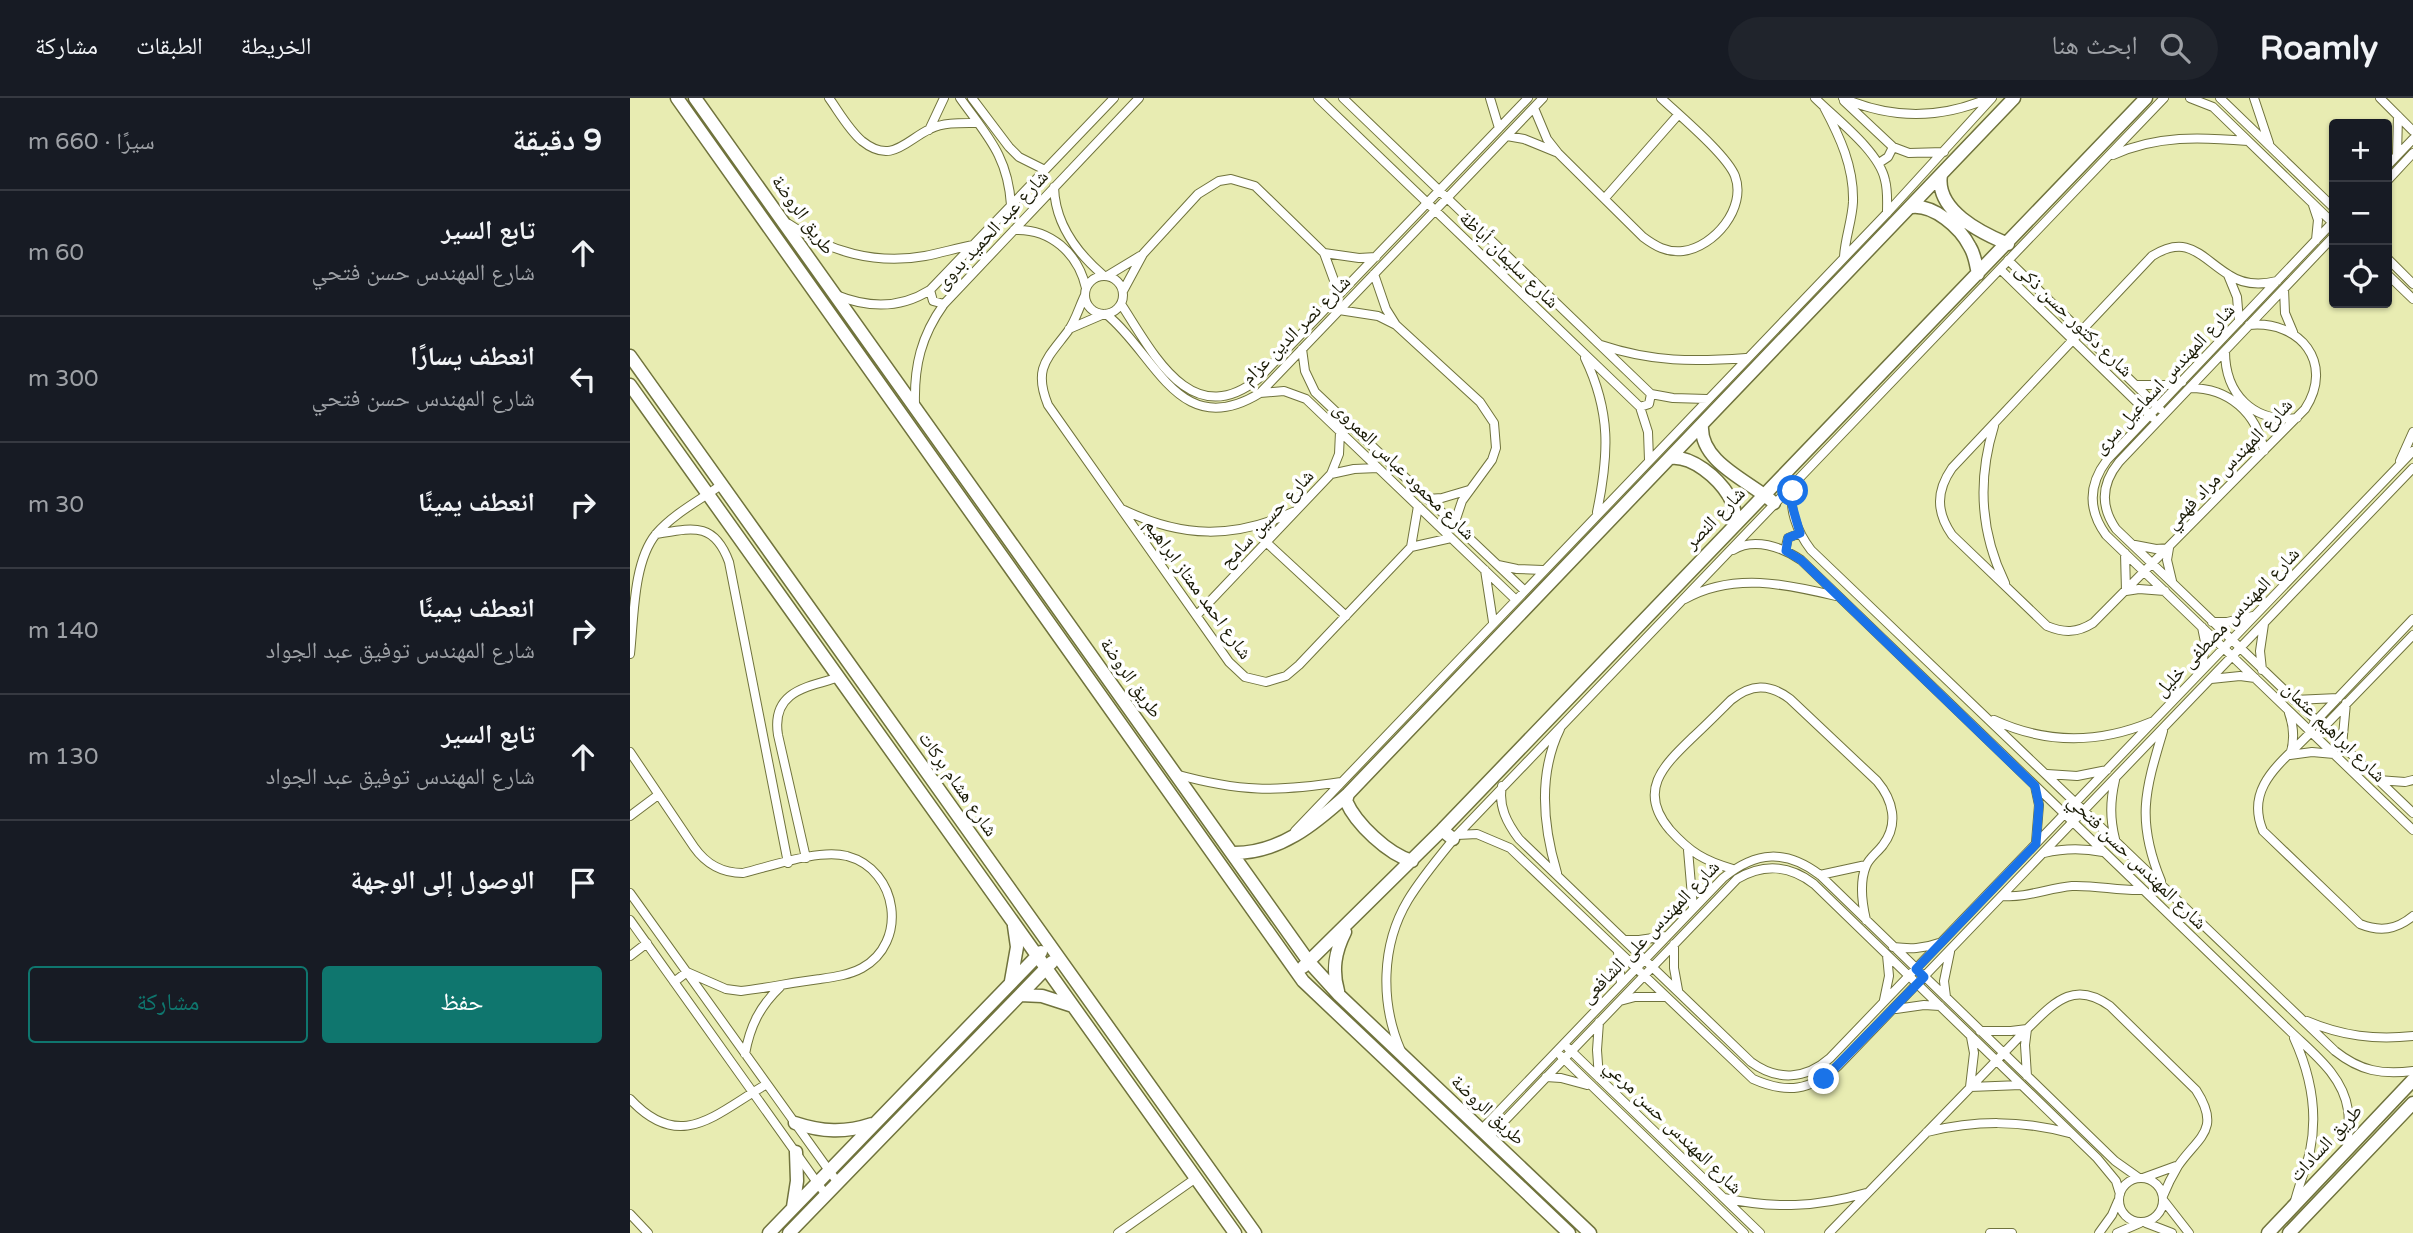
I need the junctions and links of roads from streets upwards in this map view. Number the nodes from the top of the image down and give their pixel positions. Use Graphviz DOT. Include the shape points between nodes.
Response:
graph roads {
  1 [pos="677,98"];
  2 [pos="695,98"];
  3 [pos="829,98"];
  4 [pos="944,98"];
  5 [pos="960,98"];
  6 [pos="972,98"];
  7 [pos="1114,98"];
  8 [pos="1139,98"];
  9 [pos="1318,98"];
  10 [pos="1343,98"];
  11 [pos="1490,98"];
  12 [pos="1526,98"];
  13 [pos="1544,98"];
  14 [pos="1661,98"];
  15 [pos="1815,98"];
  16 [pos="1842,98"];
  17 [pos="1991,98"];
  18 [pos="2014,98"];
  19 [pos="2146,98"];
  20 [pos="2195,98"];
  21 [pos="2220,98"];
  22 [pos="2254,98"];
  23 [pos="2380,98"];
  24 [pos="2166,99"];
  25 [pos="979,102"];
  26 [pos="1824,107"];
  27 [pos="1534,108"];
  28 [pos="704,110"];
  29 [pos="1678,115"];
  30 [pos="2398,116"];
  31 [pos="692,119"];
  32 [pos="978,123"];
  33 [pos="1499,128"];
  34 [pos="929,130"];
  35 [pos="2413,131"];
  36 [pos="720,132"];
  37 [pos="1507,136"];
  38 [pos="2413,138"];
  39 [pos="707,141"];
  40 [pos="2249,142"];
  41 [pos="2270,146"];
  42 [pos="1893,147"];
  43 [pos="1944,152"];
  44 [pos="1558,153"];
  45 [pos="2413,153"];
  46 [pos="2397,155"];
  47 [pos="2107,158"];
  48 [pos="2392,160"];
  49 [pos="2409,162"];
  50 [pos="1879,163"];
  51 [pos="1045,170"];
  52 [pos="1941,175"];
  53 [pos="2392,177"];
  54 [pos="1054,187"];
  55 [pos="1439,190"];
  56 [pos="2321,195"];
  57 [pos="2329,197"];
  58 [pos="1447,198"];
  59 [pos="1605,198"];
  60 [pos="2058,199"];
  61 [pos="2312,202"];
  62 [pos="1427,203"];
  63 [pos="2329,203"];
  64 [pos="1011,205"];
  65 [pos="1912,207"];
  66 [pos="1435,211"];
  67 [pos="1887,213"];
  68 [pos="2329,217"];
  69 [pos="783,221"];
  70 [pos="2329,227"];
  71 [pos="1014,230"];
  72 [pos="2316,240"];
  73 [pos="2329,241"];
  74 [pos="2008,244"];
  75 [pos="973,245"];
  76 [pos="2329,247"];
  77 [pos="2323,248"];
  78 [pos="1325,253"];
  79 [pos="1143,254"];
  80 [pos="1376,257"];
  81 [pos="1844,257"];
  82 [pos="2008,260"];
  83 [pos="2392,263"];
  84 [pos="2000,269"];
  85 [pos="1374,274"];
  86 [pos="1978,274"];
  87 [pos="1105,275"];
  88 [pos="2228,275"];
  89 [pos="2392,279"];
  90 [pos="2277,281"];
  91 [pos="2413,284"];
  92 [pos="2284,289"];
  93 [pos="930,290"];
  94 [pos="1123,290"];
  95 [pos="1085,292"];
  96 [pos="836,295"];
  97 [pos="2413,299"];
  98 [pos="1334,301"];
  99 [pos="944,304"];
  100 [pos="1121,304"];
  101 [pos="1798,304"];
  102 [pos="1339,310"];
  103 [pos="1105,314"];
  104 [pos="1809,314"];
  105 [pos="2239,321"];
  106 [pos="1396,325"];
  107 [pos="2249,325"];
  108 [pos="1069,330"];
  109 [pos="2082,332"];
  110 [pos="2295,335"];
  111 [pos="2074,341"];
  112 [pos="1599,344"];
  113 [pos="1302,349"];
  114 [pos="2225,351"];
  115 [pos="1582,352"];
  116 [pos="630,356"];
  117 [pos="1746,358"];
  118 [pos="1885,368"];
  119 [pos="1895,378"];
  120 [pos="2182,382"];
  121 [pos="630,385"];
  122 [pos="2136,385"];
  123 [pos="2190,388"];
  124 [pos="1315,392"];
  125 [pos="1260,393"];
  126 [pos="1651,394"];
  127 [pos="1306,399"];
  128 [pos="1707,399"];
  129 [pos="635,400"];
  130 [pos="2242,403"];
  131 [pos="915,407"];
  132 [pos="1640,407"];
  133 [pos="2158,407"];
  134 [pos="2165,414"];
  135 [pos="2150,415"];
  136 [pos="2297,418"];
  137 [pos="1996,422"];
  138 [pos="2157,422"];
  139 [pos="1702,425"];
  140 [pos="1340,432"];
  141 [pos="2413,432"];
  142 [pos="2413,450"];
  143 [pos="2264,451"];
  144 [pos="1670,458"];
  145 [pos="1648,460"];
  146 [pos="2397,467"];
  147 [pos="1378,468"];
  148 [pos="2413,468"];
  149 [pos="1331,474"];
  150 [pos="1798,478"];
  151 [pos="721,485"];
  152 [pos="1469,490"];
  153 [pos="709,494"];
  154 [pos="1764,494"];
  155 [pos="1427,499"];
  156 [pos="1774,503"];
  157 [pos="1607,504"];
  158 [pos="1418,506"];
  159 [pos="1121,509"];
  160 [pos="1297,510"];
  161 [pos="1617,513"];
  162 [pos="1597,514"];
  163 [pos="1737,523"];
  164 [pos="1454,525"];
  165 [pos="1800,533"];
  166 [pos="656,534"];
  167 [pos="1451,538"];
  168 [pos="1266,542"];
  169 [pos="2132,545"];
  170 [pos="1410,547"];
  171 [pos="2169,548"];
  172 [pos="1786,551"];
  173 [pos="2125,553"];
  174 [pos="1724,555"];
  175 [pos="1493,563"];
  176 [pos="2152,565"];
  177 [pos="1485,570"];
  178 [pos="1543,570"];
  179 [pos="2145,572"];
  180 [pos="1035,577"];
  181 [pos="2172,584"];
  182 [pos="1024,587"];
  183 [pos="2008,589"];
  184 [pos="1524,590"];
  185 [pos="2126,591"];
  186 [pos="2165,592"];
  187 [pos="1837,596"];
  188 [pos="1516,599"];
  189 [pos="1055,605"];
  190 [pos="1674,607"];
  191 [pos="1042,614"];
  192 [pos="1197,615"];
  193 [pos="2255,615"];
  194 [pos="1346,616"];
  195 [pos="2413,619"];
  196 [pos="1493,622"];
  197 [pos="2212,622"];
  198 [pos="2264,624"];
  199 [pos="2202,627"];
  200 [pos="2413,635"];
  201 [pos="2231,640"];
  202 [pos="1628,645"];
  203 [pos="2224,648"];
  204 [pos="2240,649"];
  205 [pos="630,654"];
  206 [pos="2233,656"];
  207 [pos="2262,670"];
  208 [pos="2202,671"];
  209 [pos="840,677"];
  210 [pos="2255,678"];
  211 [pos="2211,679"];
  212 [pos="1432,696"];
  213 [pos="2338,698"];
  214 [pos="2294,700"];
  215 [pos="2346,704"];
  216 [pos="2287,710"];
  217 [pos="885,713"];
  218 [pos="1988,717"];
  219 [pos="2153,721"];
  220 [pos="2316,721"];
  221 [pos="1564,722"];
  222 [pos="873,723"];
  223 [pos="2323,728"];
  224 [pos="2163,729"];
  225 [pos="2312,732"];
  226 [pos="2342,746"];
  227 [pos="630,752"];
  228 [pos="2334,754"];
  229 [pos="2290,755"];
  230 [pos="2106,770"];
  231 [pos="1175,774"];
  232 [pos="2046,774"];
  233 [pos="788,779"];
  234 [pos="2116,779"];
  235 [pos="2378,780"];
  236 [pos="2413,780"];
  237 [pos="772,782"];
  238 [pos="1340,782"];
  239 [pos="1502,786"];
  240 [pos="2035,786"];
  241 [pos="1348,794"];
  242 [pos="658,795"];
  243 [pos="2076,802"];
  244 [pos="2085,810"];
  245 [pos="2413,813"];
  246 [pos="2064,814"];
  247 [pos="630,816"];
  248 [pos="2073,823"];
  249 [pos="1442,830"];
  250 [pos="2413,830"];
  251 [pos="1455,837"];
  252 [pos="2115,839"];
  253 [pos="1286,840"];
  254 [pos="2036,844"];
  255 [pos="1688,850"];
  256 [pos="2103,852"];
  257 [pos="1232,853"];
  258 [pos="2044,853"];
  259 [pos="806,858"];
  260 [pos="1412,861"];
  261 [pos="788,863"];
  262 [pos="1866,864"];
  263 [pos="1733,869"];
  264 [pos="1558,876"];
  265 [pos="1820,876"];
  266 [pos="2162,884"];
  267 [pos="2143,890"];
  268 [pos="630,893"];
  269 [pos="1260,893"];
  270 [pos="2003,896"];
  271 [pos="1247,903"];
  272 [pos="1693,908"];
  273 [pos="2413,916"];
  274 [pos="1355,918"];
  275 [pos="630,920"];
  276 [pos="1866,920"];
  277 [pos="1014,922"];
  278 [pos="1667,936"];
  279 [pos="1625,940"];
  280 [pos="1942,942"];
  281 [pos="647,943"];
  282 [pos="1048,944"];
  283 [pos="1674,944"];
  284 [pos="1893,947"];
  285 [pos="1951,950"];
  286 [pos="1618,952"];
  287 [pos="1886,954"];
  288 [pos="1037,955"];
  289 [pos="630,956"];
  290 [pos="1058,956"];
  291 [pos="1644,959"];
  292 [pos="1309,962"];
  293 [pos="1652,967"];
  294 [pos="1046,968"];
  295 [pos="1636,968"];
  296 [pos="1916,969"];
  297 [pos="687,972"];
  298 [pos="1297,973"];
  299 [pos="1643,976"];
  300 [pos="1909,976"];
  301 [pos="1924,977"];
  302 [pos="674,982"];
  303 [pos="1010,984"];
  304 [pos="1621,984"];
  305 [pos="1917,984"];
  306 [pos="781,986"];
  307 [pos="1679,992"];
  308 [pos="1020,995"];
  309 [pos="1339,995"];
  310 [pos="1666,997"];
  311 [pos="1945,998"];
  312 [pos="1620,1001"];
  313 [pos="1884,1002"];
  314 [pos="1940,1006"];
  315 [pos="1074,1007"];
  316 [pos="1893,1010"];
  317 [pos="2302,1019"];
  318 [pos="1599,1022"];
  319 [pos="2027,1029"];
  320 [pos="1980,1031"];
  321 [pos="2291,1032"];
  322 [pos="2413,1036"];
  323 [pos="1971,1037"];
  324 [pos="1564,1043"];
  325 [pos="1572,1051"];
  326 [pos="1556,1052"];
  327 [pos="2003,1053"];
  328 [pos="746,1054"];
  329 [pos="1404,1056"];
  330 [pos="1564,1059"];
  331 [pos="1996,1061"];
  332 [pos="2413,1072"];
  333 [pos="2027,1076"];
  334 [pos="1546,1077"];
  335 [pos="1599,1078"];
  336 [pos="2413,1080"];
  337 [pos="767,1083"];
  338 [pos="2021,1085"];
  339 [pos="1592,1087"];
  340 [pos="1970,1087"];
  341 [pos="753,1092"];
  342 [pos="630,1099"];
  343 [pos="2413,1103"];
  344 [pos="876,1122"];
  345 [pos="795,1123"];
  346 [pos="1927,1132"];
  347 [pos="1485,1133"];
  348 [pos="2071,1133"];
  349 [pos="1190,1142"];
  350 [pos="2347,1149"];
  351 [pos="1177,1151"];
  352 [pos="796,1152"];
  353 [pos="2179,1164"];
  354 [pos="829,1171"];
  355 [pos="1196,1178"];
  356 [pos="2141,1178"];
  357 [pos="817,1183"];
  358 [pos="838,1183"];
  359 [pos="1869,1192"];
  360 [pos="826,1195"];
  361 [pos="2119,1196"];
  362 [pos="1723,1198"];
  363 [pos="2163,1199"];
  364 [pos="2293,1206"];
  365 [pos="792,1209"];
  366 [pos="630,1214"];
  367 [pos="2304,1217"];
  368 [pos="1576,1220"];
  369 [pos="2142,1223"];
  370 [pos="1568,1232"];
  371 [pos="2103,1232"];
  372 [pos="648,1233"];
  373 [pos="769,1233"];
  374 [pos="789,1233"];
  375 [pos="1118,1233"];
  376 [pos="1236,1233"];
  377 [pos="1255,1233"];
  378 [pos="1590,1233"];
  379 [pos="1744,1233"];
  380 [pos="1760,1233"];
  381 [pos="1829,1233"];
  382 [pos="1990,1233"];
  383 [pos="2012,1233"];
  384 [pos="2117,1233"];
  385 [pos="2172,1233"];
  386 [pos="2189,1233"];
  387 [pos="2268,1233"];
  388 [pos="2289,1233"];
  1 -- 31 [label="street, طريق الروضة"];
  2 -- 28 [label="street, طريق الروضة"];
  3 -- 34 [label="street" via="860,139 878,149 900,149"];
  4 -- 34 [label="street"];
  5 -- 32 [label="street"];
  6 -- 25 [label="street"];
  7 -- 51 [label="street, شارع عبد الحميد بدوى"];
  8 -- 54 [label="street, شارع عبد الحميد بدوى"];
  9 -- 62 [label="street, شارع سليمان أباظة"];
  10 -- 55 [label="street, شارع سليمان أباظة"];
  11 -- 33 [label="street"];
  12 -- 33 [label="street, شارع نصر الدين عزام"];
  13 -- 27 [label="street, شارع نصر الدين عزام"];
  14 -- 29 [label="street"];
  15 -- 26 [label="street"];
  16 -- 17 [label="street" via="1876,110 1917,115 1957,110"];
  16 -- 42 [label="street"];
  17 -- 43 [label="street"];
  18 -- 52 [label="street"];
  19 -- 60 [label="street, شارع النصر"];
  20 -- 40 [label="street" via="2213,107"];
  21 -- 41 [label="street"];
  22 -- 41 [label="street"];
  23 -- 30 [label="street"];
  24 -- 47 [label="street"];
  25 -- 51 [label="street" via="1009,148"];
  26 -- 50 [label="street"];
  26 -- 81 [label="street" via="1843,145 1852,183"];
  27 -- 37 [label="street, شارع نصر الدين عزام"];
  27 -- 44 [label="street"];
  28 -- 31 [label="street"];
  28 -- 36 [label="street, طريق الروضة"];
  29 -- 59 [label="street"];
  29 -- 59 [label="street" via="1735,175 1737,199 1729,219 1695,248 1668,250 1643,237"];
  30 -- 35 [label="street"];
  30 -- 46 [label="street"];
  31 -- 39 [label="street, طريق الروضة"];
  32 -- 34 [label="street"];
  32 -- 64 [label="street" via="1006,169"];
  33 -- 55 [label="street, شارع نصر الدين عزام"];
  36 -- 39 [label="street"];
  36 -- 69 [label="street, طريق الروضة"];
  37 -- 44 [label="street"];
  37 -- 58 [label="street, شارع نصر الدين عزام"];
  38 -- 46 [label="street"];
  39 -- 182 [label="street, طريق الروضة"];
  40 -- 47 [label="street" via="2177,138 2141,144"];
  40 -- 61 [label="street"];
  41 -- 56 [label="street"];
  42 -- 43 [label="street" via="1909,153"];
  42 -- 50 [label="street"];
  43 -- 67 [label="street"];
  44 -- 59 [label="street"];
  45 -- 49 [label="street"];
  46 -- 48 [label="street"];
  47 -- 60 [label="street"];
  49 -- 53 [label="street"];
  50 -- 67 [label="street" via="1885,178"];
  51 -- 64 [label="street, شارع عبد الحميد بدوى"];
  52 -- 65 [label="street"];
  52 -- 74 [label="street" via="1949,205 1982,234"];
  54 -- 71 [label="street, شارع عبد الحميد بدوى"];
  54 -- 87 [label="street" via="1062,226 1083,256"];
  55 -- 58 [label="street, شارع سليمان أباظة"];
  55 -- 62 [label="street, شارع نصر الدين عزام"];
  56 -- 57 [label="street"];
  56 -- 63 [label="street"];
  58 -- 66 [label="street, شارع نصر الدين عزام"];
  58 -- 112 [label="street, شارع سليمان أباظة"];
  60 -- 74 [label="street, شارع النصر"];
  60 -- 82 [label="street"];
  61 -- 68 [label="street"];
  61 -- 72 [label="street" via="2318,220"];
  62 -- 66 [label="street, شارع سليمان أباظة"];
  62 -- 80 [label="street, شارع نصر الدين عزام"];
  64 -- 75 [label="street, شارع عبد الحميد بدوى"];
  65 -- 86 [label="street" via="1932,209 1964,238"];
  65 -- 104 [label="street"];
  66 -- 85 [label="street, شارع نصر الدين عزام"];
  66 -- 115 [label="street, شارع سليمان أباظة"];
  67 -- 81 [label="street"];
  69 -- 75 [label="street" via="825,245 875,258 925,256"];
  69 -- 96 [label="street, طريق الروضة"];
  70 -- 72 [label="street, شارع المهندس اسماعيل سرى"];
  71 -- 95 [label="street" via="1041,232 1063,247 1081,272"];
  71 -- 99 [label="street, شارع عبد الحميد بدوى"];
  72 -- 90 [label="street, شارع المهندس اسماعيل سرى"];
  73 -- 77 [label="street, شارع المهندس اسماعيل سرى"];
  74 -- 86 [label="street, شارع النصر"];
  75 -- 93 [label="street, شارع عبد الحميد بدوى"];
  76 -- 77 [label="street"];
  77 -- 92 [label="street, شارع المهندس اسماعيل سرى"];
  78 -- 79 [label="street" via="1255,186 1231,179 1198,194"];
  78 -- 80 [label="street"];
  78 -- 98 [label="street" via="1335,283"];
  79 -- 87 [label="street"];
  79 -- 94 [label="street"];
  80 -- 98 [label="street, شارع نصر الدين عزام"];
  81 -- 101 [label="street"];
  82 -- 84 [label="street"];
  82 -- 109 [label="street, شارع دكتور حسن ذكى"];
  83 -- 91 [label="street"];
  84 -- 111 [label="street, شارع دكتور حسن ذكى"];
  84 -- 119 [label="street"];
  85 -- 102 [label="street, شارع نصر الدين عزام"];
  85 -- 106 [label="street"];
  86 -- 118 [label="street, شارع النصر"];
  87 -- 94 [label="street" via="1118,281"];
  87 -- 95 [label="street" via="1092,280"];
  88 -- 90 [label="street" via="2257,284"];
  88 -- 105 [label="street" via="2237,297"];
  88 -- 109 [label="street" via="2197,250 2160,251"];
  89 -- 97 [label="street"];
  90 -- 105 [label="street, شارع المهندس اسماعيل سرى"];
  92 -- 107 [label="street, شارع المهندس اسماعيل سرى"];
  92 -- 110 [label="street, شارع المهندس مراد فهمي" via="2285,313"];
  93 -- 96 [label="street, شارع عبد الحميد بدوى" via="917,299 886,305 854,303"];
  93 -- 99 [label="street" via="933,301"];
  94 -- 100 [label="street"];
  95 -- 103 [label="street" via="1093,310"];
  95 -- 108 [label="street, شارع احمد ممتاز ابراهيم"];
  96 -- 131 [label="street, طريق الروضة"];
  98 -- 100 [label="street, شارع نصر الدين عزام" via="1258,379 1219,397 1191,392 1179,384"];
  98 -- 102 [label="street"];
  99 -- 131 [label="street, شارع عبد الحميد بدوى" via="931,321 918,355"];
  100 -- 103 [label="street"];
  101 -- 104 [label="street"];
  101 -- 117 [label="street"];
  102 -- 106 [label="street" via="1359,311"];
  102 -- 113 [label="street, شارع نصر الدين عزام"];
  103 -- 108 [label="street, شارع احمد ممتاز ابراهيم"];
  103 -- 125 [label="street, شارع نصر الدين عزام" via="1129,336 1166,384 1189,402 1233,406"];
  104 -- 139 [label="street"];
  105 -- 120 [label="street, شارع المهندس اسماعيل سرى"];
  106 -- 152 [label="street" via="1480,402 1494,423 1492,460"];
  107 -- 110 [label="street" via="2273,325"];
  107 -- 114 [label="street, شارع المهندس اسماعيل سرى"];
  108 -- 159 [label="street, شارع احمد ممتاز ابراهيم" via="1047,358 1044,394"];
  109 -- 111 [label="street, شارع المهندس مراد فهمي"];
  109 -- 122 [label="street, شارع دكتور حسن ذكى"];
  110 -- 136 [label="street, شارع المهندس مراد فهمي" via="2311,353 2317,376 2312,399"];
  111 -- 135 [label="street, شارع دكتور حسن ذكى"];
  111 -- 137 [label="street, شارع المهندس مراد فهمي"];
  112 -- 117 [label="street" via="1671,360"];
  112 -- 126 [label="street, شارع سليمان أباظة"];
  113 -- 124 [label="street, شارع محمود عباس العمروى"];
  113 -- 125 [label="street, شارع نصر الدين عزام"];
  114 -- 123 [label="street, شارع المهندس اسماعيل سرى"];
  114 -- 130 [label="street" via="2228,378"];
  115 -- 132 [label="street, شارع سليمان أباظة"];
  115 -- 162 [label="street" via="1594,377 1607,430"];
  116 -- 151 [label="street, شارع هشام بركات"];
  117 -- 128 [label="street"];
  118 -- 119 [label="street"];
  118 -- 154 [label="street, شارع النصر"];
  119 -- 150 [label="street"];
  120 -- 122 [label="street"];
  120 -- 133 [label="street, شارع المهندس اسماعيل سرى"];
  121 -- 129 [label="street, شارع هشام بركات"];
  122 -- 133 [label="street, شارع دكتور حسن ذكى"];
  123 -- 130 [label="street" via="2217,391"];
  123 -- 134 [label="street, شارع المهندس اسماعيل سرى"];
  124 -- 127 [label="street"];
  124 -- 155 [label="street, شارع محمود عباس العمروى"];
  125 -- 127 [label="street, شارع محمود عباس العمروى" via="1283,391"];
  126 -- 128 [label="street"];
  126 -- 132 [label="street" via="1649,404"];
  127 -- 140 [label="street, شارع محمود عباس العمروى"];
  128 -- 145 [label="street"];
  129 -- 153 [label="street, شارع هشام بركات"];
  130 -- 136 [label="street" via="2268,417"];
  130 -- 143 [label="street"];
  131 -- 180 [label="street, طريق الروضة"];
  132 -- 145 [label="street" via="1648,432"];
  133 -- 134 [label="street, شارع دكتور حسن ذكى"];
  133 -- 135 [label="street, شارع المهندس اسماعيل سرى"];
  134 -- 138 [label="street, شارع المهندس اسماعيل سرى"];
  135 -- 138 [label="street, شارع دكتور حسن ذكى"];
  135 -- 173 [label="street, شارع المهندس اسماعيل سرى" via="2107,460 2094,484 2098,524"];
  136 -- 143 [label="street, شارع المهندس مراد فهمي"];
  137 -- 183 [label="street" via="1985,459 1982,507 1989,545"];
  137 -- 183 [label="street, شارع المهندس مراد فهمي" via="1944,480 1940,509 1952,535"];
  138 -- 169 [label="street, شارع المهندس اسماعيل سرى" via="2106,483 2109,519"];
  139 -- 144 [label="street"];
  139 -- 154 [label="street" via="1701,434 1712,454 1737,478"];
  140 -- 147 [label="street, شارع محمود عباس العمروى"];
  140 -- 149 [label="street, شارع حسين سامح" via="1339,454"];
  141 -- 146 [label="street"];
  142 -- 146 [label="street, شارع المهندس مصطفى خليل"];
  143 -- 171 [label="street, شارع المهندس مراد فهمي"];
  144 -- 161 [label="street"];
  144 -- 163 [label="street" via="1690,460 1723,488"];
  145 -- 157 [label="street"];
  146 -- 193 [label="street, شارع المهندس مصطفى خليل"];
  147 -- 149 [label="street, شارع حسين سامح"];
  147 -- 158 [label="street, شارع محمود عباس العمروى"];
  148 -- 198 [label="street, شارع المهندس مصطفى خليل"];
  149 -- 160 [label="street, شارع حسين سامح"];
  150 -- 156 [label="street"];
  150 -- 165 [label="street, شارع المهندس حسن فتحي" via="1792,505"];
  151 -- 153 [label="street"];
  151 -- 217 [label="street, شارع هشام بركات"];
  152 -- 155 [label="street"];
  152 -- 164 [label="street"];
  153 -- 166 [label="street"];
  153 -- 209 [label="street, شارع هشام بركات"];
  154 -- 156 [label="street"];
  154 -- 163 [label="street, شارع النصر"];
  155 -- 164 [label="street, شارع محمود عباس العمروى"];
  156 -- 174 [label="street"];
  157 -- 161 [label="street"];
  157 -- 162 [label="street"];
  158 -- 167 [label="street, شارع محمود عباس العمروى"];
  158 -- 170 [label="street"];
  159 -- 160 [label="street" via="1170,528 1209,532 1244,529"];
  159 -- 192 [label="street, شارع احمد ممتاز ابراهيم"];
  160 -- 168 [label="street, شارع حسين سامح"];
  161 -- 212 [label="street"];
  162 -- 178 [label="street"];
  163 -- 202 [label="street, شارع النصر"];
  164 -- 175 [label="street, شارع محمود عباس العمروى"];
  165 -- 172 [label="street" via="1788,538"];
  165 -- 218 [label="street, شارع المهندس حسن فتحي" via="1811,550"];
  166 -- 205 [label="street" via="642,562"];
  166 -- 237 [label="street" via="700,529 723,546"];
  167 -- 170 [label="street"];
  167 -- 177 [label="street, شارع محمود عباس العمروى"];
  168 -- 192 [label="street, شارع حسين سامح"];
  168 -- 194 [label="street"];
  169 -- 171 [label="street"];
  169 -- 176 [label="street, شارع المهندس اسماعيل سرى"];
  170 -- 194 [label="street, شارع احمد ممتاز ابراهيم"];
  171 -- 176 [label="street, شارع المهندس مراد فهمي"];
  171 -- 181 [label="street"];
  172 -- 174 [label="street, شارع المهندس حسن فتحي" via="1753,544"];
  172 -- 187 [label="street, شارع المهندس حسن فتحي"];
  173 -- 179 [label="street, شارع المهندس اسماعيل سرى"];
  173 -- 185 [label="street"];
  174 -- 190 [label="street"];
  175 -- 178 [label="street"];
  175 -- 184 [label="street, شارع محمود عباس العمروى"];
  176 -- 179 [label="street, شارع المهندس مراد فهمي"];
  176 -- 181 [label="street, شارع المهندس اسماعيل سرى"];
  177 -- 188 [label="street, شارع محمود عباس العمروى"];
  177 -- 196 [label="street"];
  178 -- 184 [label="street"];
  179 -- 185 [label="street, شارع المهندس مراد فهمي"];
  179 -- 186 [label="street, شارع المهندس اسماعيل سرى"];
  180 -- 182 [label="street"];
  180 -- 189 [label="street, طريق الروضة"];
  181 -- 197 [label="street, شارع المهندس اسماعيل سرى"];
  182 -- 191 [label="street, طريق الروضة"];
  183 -- 185 [label="street, شارع المهندس مراد فهمي" via="2047,626 2070,632 2093,623"];
  184 -- 188 [label="street"];
  185 -- 186 [label="street"];
  186 -- 199 [label="street, شارع المهندس اسماعيل سرى"];
  187 -- 190 [label="street" via="1787,584 1754,582 1703,591"];
  187 -- 240 [label="street, شارع المهندس حسن فتحي"];
  188 -- 196 [label="street"];
  189 -- 191 [label="street"];
  189 -- 231 [label="street, طريق الروضة"];
  190 -- 202 [label="street"];
  191 -- 271 [label="street, طريق الروضة"];
  192 -- 194 [label="street, شارع احمد ممتاز ابراهيم" via="1236,671 1266,682 1286,676"];
  193 -- 197 [label="street"];
  193 -- 201 [label="street, شارع المهندس مصطفى خليل"];
  195 -- 213 [label="street"];
  196 -- 212 [label="street"];
  197 -- 201 [label="street, شارع المهندس اسماعيل سرى"];
  198 -- 204 [label="street, شارع المهندس مصطفى خليل"];
  198 -- 207 [label="street"];
  199 -- 203 [label="street, شارع المهندس اسماعيل سرى"];
  199 -- 208 [label="street"];
  200 -- 215 [label="street"];
  201 -- 203 [label="street, شارع المهندس مصطفى خليل"];
  201 -- 204 [label="street, شارع المهندس اسماعيل سرى"];
  202 -- 221 [label="street"];
  202 -- 249 [label="street, شارع النصر"];
  203 -- 206 [label="street, شارع المهندس اسماعيل سرى"];
  203 -- 208 [label="street, شارع المهندس مصطفى خليل"];
  204 -- 206 [label="street, شارع المهندس مصطفى خليل"];
  204 -- 207 [label="street, شارع ابراهيم عثمان"];
  206 -- 210 [label="street, شارع ابراهيم عثمان"];
  206 -- 211 [label="street, شارع المهندس مصطفى خليل"];
  207 -- 214 [label="street, شارع ابراهيم عثمان"];
  208 -- 219 [label="street, شارع المهندس مصطفى خليل"];
  209 -- 222 [label="street, شارع هشام بركات"];
  209 -- 233 [label="street" via="783,701 778,735"];
  210 -- 211 [label="street"];
  210 -- 216 [label="street, شارع ابراهيم عثمان"];
  211 -- 224 [label="street, شارع المهندس مصطفى خليل"];
  212 -- 238 [label="street"];
  212 -- 241 [label="street"];
  213 -- 214 [label="street"];
  213 -- 220 [label="street"];
  214 -- 220 [label="street, شارع ابراهيم عثمان"];
  215 -- 223 [label="street"];
  215 -- 226 [label="street"];
  216 -- 225 [label="street, شارع ابراهيم عثمان"];
  216 -- 229 [label="street" via="2294,732"];
  217 -- 222 [label="street"];
  217 -- 282 [label="street, شارع هشام بركات"];
  218 -- 219 [label="street" via="2058,739 2107,737"];
  218 -- 232 [label="street, شارع المهندس حسن فتحي"];
  219 -- 230 [label="street, شارع المهندس مصطفى خليل"];
  220 -- 223 [label="street, شارع ابراهيم عثمان"];
  220 -- 225 [label="street"];
  221 -- 239 [label="street"];
  221 -- 264 [label="street" via="1552,745 1544,797"];
  222 -- 277 [label="street, شارع هشام بركات"];
  223 -- 225 [label="street"];
  223 -- 226 [label="street, شارع ابراهيم عثمان"];
  224 -- 234 [label="street, شارع المهندس مصطفى خليل"];
  224 -- 266 [label="street" via="2151,768 2145,815 2147,839"];
  225 -- 228 [label="street, شارع ابراهيم عثمان"];
  225 -- 229 [label="street"];
  226 -- 235 [label="street, شارع ابراهيم عثمان"];
  227 -- 242 [label="street"];
  228 -- 229 [label="street"];
  228 -- 250 [label="street, شارع ابراهيم عثمان"];
  229 -- 273 [label="street" via="2259,792 2256,805 2263,831 2360,924 2392,929"];
  230 -- 232 [label="street" via="2077,776"];
  230 -- 243 [label="street, شارع المهندس مصطفى خليل"];
  231 -- 238 [label="street" via="1253,790"];
  231 -- 257 [label="street, طريق الروضة"];
  232 -- 243 [label="street, شارع المهندس حسن فتحي"];
  233 -- 237 [label="street"];
  233 -- 259 [label="street"];
  234 -- 244 [label="street, شارع المهندس مصطفى خليل"];
  234 -- 252 [label="street" via="2110,809"];
  235 -- 236 [label="street"];
  235 -- 245 [label="street, شارع ابراهيم عثمان"];
  237 -- 261 [label="street"];
  238 -- 253 [label="street"];
  239 -- 251 [label="street"];
  239 -- 264 [label="street" via="1502,807 1512,829"];
  240 -- 246 [label="street, شارع المهندس حسن فتحي"];
  240 -- 254 [label="street" via="2039,805"];
  241 -- 253 [label="street"];
  241 -- 260 [label="street" via="1346,801 1356,817 1393,855"];
  242 -- 247 [label="street"];
  242 -- 261 [label="street" via="702,859 714,867 743,873"];
  243 -- 244 [label="street, شارع المهندس حسن فتحي"];
  243 -- 246 [label="street, شارع المهندس مصطفى خليل"];
  244 -- 248 [label="street, شارع المهندس مصطفى خليل"];
  244 -- 252 [label="street, شارع المهندس حسن فتحي"];
  246 -- 248 [label="street, شارع المهندس حسن فتحي"];
  246 -- 254 [label="street, شارع المهندس مصطفى خليل"];
  248 -- 256 [label="street, شارع المهندس حسن فتحي"];
  248 -- 258 [label="street, شارع المهندس مصطفى خليل"];
  249 -- 251 [label="street"];
  249 -- 260 [label="street, شارع النصر"];
  251 -- 286 [label="street, شارع المهندس مصطفى خليل" via="1477,834 1510,848"];
  251 -- 329 [label="street" via="1414,891 1392,940 1386,980 1388,1007"];
  252 -- 266 [label="street, شارع المهندس حسن فتحي"];
  253 -- 257 [label="street"];
  254 -- 280 [label="street, شارع المهندس مصطفى خليل"];
  255 -- 262 [label="street" via="1656,806 1654,793 1662,768 1741,692 1767,687 1790,699 1886,792 1893,818 1890,832"];
  255 -- 263 [label="street"];
  255 -- 272 [label="street"];
  256 -- 258 [label="street" via="2063,848"];
  256 -- 267 [label="street, شارع المهندس حسن فتحي"];
  257 -- 269 [label="street, طريق الروضة"];
  258 -- 270 [label="street, شارع المهندس مصطفى خليل"];
  259 -- 261 [label="street"];
  259 -- 306 [label="street" via="836,854 862,862 883,882 892,922 883,948 863,968"];
  260 -- 274 [label="street, شارع النصر"];
  262 -- 265 [label="street"];
  262 -- 276 [label="street" via="1862,892"];
  263 -- 265 [label="street, شارع المهندس على الشافعى" via="1771,856 1798,861"];
  263 -- 272 [label="street, شارع المهندس على الشافعى"];
  264 -- 279 [label="street"];
  265 -- 276 [label="street, شارع المهندس على الشافعى"];
  266 -- 317 [label="street, شارع المهندس حسن فتحي"];
  267 -- 270 [label="street" via="2077,886"];
  267 -- 321 [label="street, شارع المهندس حسن فتحي"];
  268 -- 297 [label="street"];
  269 -- 271 [label="street"];
  269 -- 292 [label="street, طريق الروضة"];
  270 -- 285 [label="street, شارع المهندس مصطفى خليل"];
  271 -- 298 [label="street, طريق الروضة"];
  272 -- 278 [label="street, شارع المهندس على الشافعى"];
  274 -- 292 [label="street, شارع النصر"];
  274 -- 309 [label="street" via="1334,962"];
  275 -- 281 [label="street"];
  276 -- 284 [label="street, شارع المهندس على الشافعى"];
  277 -- 288 [label="street, شارع هشام بركات"];
  277 -- 303 [label="street" via="1017,947"];
  278 -- 279 [label="street"];
  278 -- 291 [label="street, شارع المهندس على الشافعى"];
  279 -- 291 [label="street"];
  280 -- 284 [label="street" via="1926,948"];
  280 -- 296 [label="street, شارع المهندس مصطفى خليل"];
  281 -- 289 [label="street"];
  281 -- 302 [label="street"];
  282 -- 288 [label="street"];
  282 -- 290 [label="street, شارع هشام بركات"];
  283 -- 287 [label="street, شارع المهندس على الشافعى" via="1737,879 1776,867 1814,884"];
  283 -- 293 [label="street, شارع المهندس على الشافعى"];
  283 -- 307 [label="street"];
  284 -- 296 [label="street, شارع المهندس على الشافعى"];
  285 -- 301 [label="street, شارع المهندس مصطفى خليل"];
  285 -- 311 [label="street" via="1945,965"];
  286 -- 295 [label="street, شارع المهندس مصطفى خليل"];
  286 -- 304 [label="street"];
  287 -- 300 [label="street, شارع المهندس على الشافعى"];
  287 -- 313 [label="street" via="1889,976"];
  288 -- 294 [label="street, شارع هشام بركات"];
  288 -- 303 [label="street"];
  290 -- 294 [label="street"];
  290 -- 349 [label="street, شارع هشام بركات"];
  291 -- 293 [label="street"];
  291 -- 295 [label="street, شارع المهندس على الشافعى"];
  292 -- 298 [label="street, شارع النصر"];
  292 -- 309 [label="street, طريق الروضة"];
  293 -- 299 [label="street, شارع المهندس على الشافعى"];
  293 -- 307 [label="street"];
  294 -- 308 [label="street"];
  294 -- 315 [label="street, شارع هشام بركات"];
  295 -- 299 [label="street, شارع المهندس مصطفى خليل"];
  295 -- 304 [label="street, شارع المهندس على الشافعى"];
  296 -- 300 [label="street, شارع المهندس مصطفى خليل"];
  296 -- 301 [label="street, شارع المهندس على الشافعى"];
  297 -- 302 [label="street"];
  297 -- 306 [label="street" via="726,989"];
  297 -- 328 [label="street"];
  298 -- 370 [label="street, طريق الروضة"];
  299 -- 310 [label="street, شارع المهندس مصطفى خليل"];
  299 -- 312 [label="street, شارع المهندس على الشافعى"];
  300 -- 305 [label="street, شارع المهندس على الشافعى"];
  300 -- 313 [label="street, شارع المهندس مصطفى خليل"];
  301 -- 305 [label="street, شارع المهندس مصطفى خليل"];
  301 -- 311 [label="street, شارع المهندس على الشافعى"];
  302 -- 341 [label="street"];
  303 -- 344 [label="street"];
  304 -- 324 [label="street, شارع المهندس على الشافعى"];
  305 -- 314 [label="street, شارع المهندس على الشافعى"];
  305 -- 316 [label="street, شارع المهندس مصطفى خليل"];
  306 -- 328 [label="street" via="756,1016"];
  307 -- 313 [label="street" via="1751,1062 1786,1077 1821,1066"];
  308 -- 315 [label="street" via="1053,998"];
  308 -- 358 [label="street"];
  309 -- 329 [label="street, طريق الروضة"];
  310 -- 312 [label="street"];
  310 -- 316 [label="street, شارع المهندس مصطفى خليل" via="1753,1079 1789,1089 1824,1079"];
  311 -- 320 [label="street, شارع المهندس على الشافعى"];
  312 -- 318 [label="street, شارع المهندس على الشافعى"];
  314 -- 316 [label="street"];
  314 -- 323 [label="street, شارع المهندس على الشافعى"];
  315 -- 351 [label="street, شارع هشام بركات"];
  317 -- 322 [label="street" via="2357,1037"];
  317 -- 332 [label="street, شارع المهندس حسن فتحي" via="2335,1051 2361,1068 2390,1074"];
  318 -- 325 [label="street, شارع المهندس على الشافعى"];
  318 -- 335 [label="street"];
  319 -- 320 [label="street"];
  319 -- 327 [label="street"];
  319 -- 333 [label="street"];
  319 -- 353 [label="street" via="2052,1005 2075,994 2099,998 2110,1006 2203,1101 2207,1114 2202,1139"];
  320 -- 327 [label="street, شارع المهندس على الشافعى"];
  321 -- 350 [label="street, شارع المهندس حسن فتحي" via="2324,1064 2343,1093 2348,1111"];
  321 -- 364 [label="street" via="2309,1079 2313,1116 2309,1153"];
  323 -- 331 [label="street, شارع المهندس على الشافعى"];
  323 -- 340 [label="street" via="1975,1053"];
  324 -- 325 [label="street, شارع المهندس حسن مرعي"];
  324 -- 326 [label="street, شارع المهندس على الشافعى"];
  325 -- 330 [label="street, شارع المهندس على الشافعى"];
  325 -- 335 [label="street, شارع المهندس حسن مرعي"];
  326 -- 330 [label="street, شارع المهندس حسن مرعي"];
  326 -- 347 [label="street, شارع المهندس على الشافعى"];
  327 -- 331 [label="street"];
  327 -- 333 [label="street, شارع المهندس على الشافعى"];
  328 -- 337 [label="street"];
  329 -- 347 [label="street, طريق الروضة"];
  330 -- 334 [label="street, شارع المهندس على الشافعى"];
  330 -- 339 [label="street, شارع المهندس حسن مرعي"];
  331 -- 338 [label="street, شارع المهندس على الشافعى"];
  331 -- 340 [label="street"];
  333 -- 356 [label="street, شارع المهندس على الشافعى" via="2115,1161"];
  334 -- 339 [label="street"];
  334 -- 347 [label="street, شارع المهندس على الشافعى"];
  335 -- 362 [label="street, شارع المهندس حسن مرعي"];
  336 -- 350 [label="street, طريق السادات"];
  337 -- 341 [label="street"];
  337 -- 345 [label="street"];
  338 -- 340 [label="street"];
  338 -- 348 [label="street, شارع المهندس على الشافعى"];
  339 -- 379 [label="street, شارع المهندس حسن مرعي"];
  340 -- 346 [label="street"];
  341 -- 342 [label="street" via="707,1120 679,1127 652,1119"];
  341 -- 352 [label="street"];
  343 -- 367 [label="street, طريق السادات"];
  344 -- 345 [label="street" via="846,1131"];
  344 -- 354 [label="street"];
  345 -- 354 [label="street"];
  346 -- 348 [label="street" via="1994,1122"];
  346 -- 359 [label="street"];
  347 -- 368 [label="street, طريق الروضة"];
  348 -- 361 [label="street, شارع المهندس على الشافعى" via="2107,1169"];
  349 -- 351 [label="street"];
  349 -- 377 [label="street, شارع هشام بركات"];
  350 -- 364 [label="street, طريق السادات"];
  351 -- 355 [label="street, شارع هشام بركات"];
  352 -- 357 [label="street"];
  352 -- 365 [label="street"];
  353 -- 356 [label="street"];
  353 -- 363 [label="street"];
  354 -- 357 [label="street"];
  354 -- 358 [label="street"];
  355 -- 375 [label="street"];
  355 -- 376 [label="street, شارع هشام بركات"];
  356 -- 361 [label="street" via="2126,1184"];
  356 -- 363 [label="street" via="2154,1182"];
  357 -- 360 [label="street"];
  357 -- 365 [label="street"];
  358 -- 360 [label="street"];
  359 -- 362 [label="street" via="1812,1205 1752,1204"];
  359 -- 381 [label="street"];
  360 -- 374 [label="street"];
  361 -- 369 [label="street" via="2127,1218"];
  361 -- 371 [label="street"];
  362 -- 380 [label="street, شارع المهندس حسن مرعي"];
  363 -- 369 [label="street" via="2161,1212"];
  363 -- 386 [label="street"];
  364 -- 367 [label="street"];
  364 -- 387 [label="street, طريق السادات"];
  365 -- 373 [label="street"];
  366 -- 372 [label="street"];
  367 -- 388 [label="street, طريق السادات"];
  368 -- 370 [label="street"];
  368 -- 378 [label="street, طريق الروضة"];
  369 -- 384 [label="street"];
  369 -- 385 [label="street"];
  382 -- 383 [label="street"];
}
